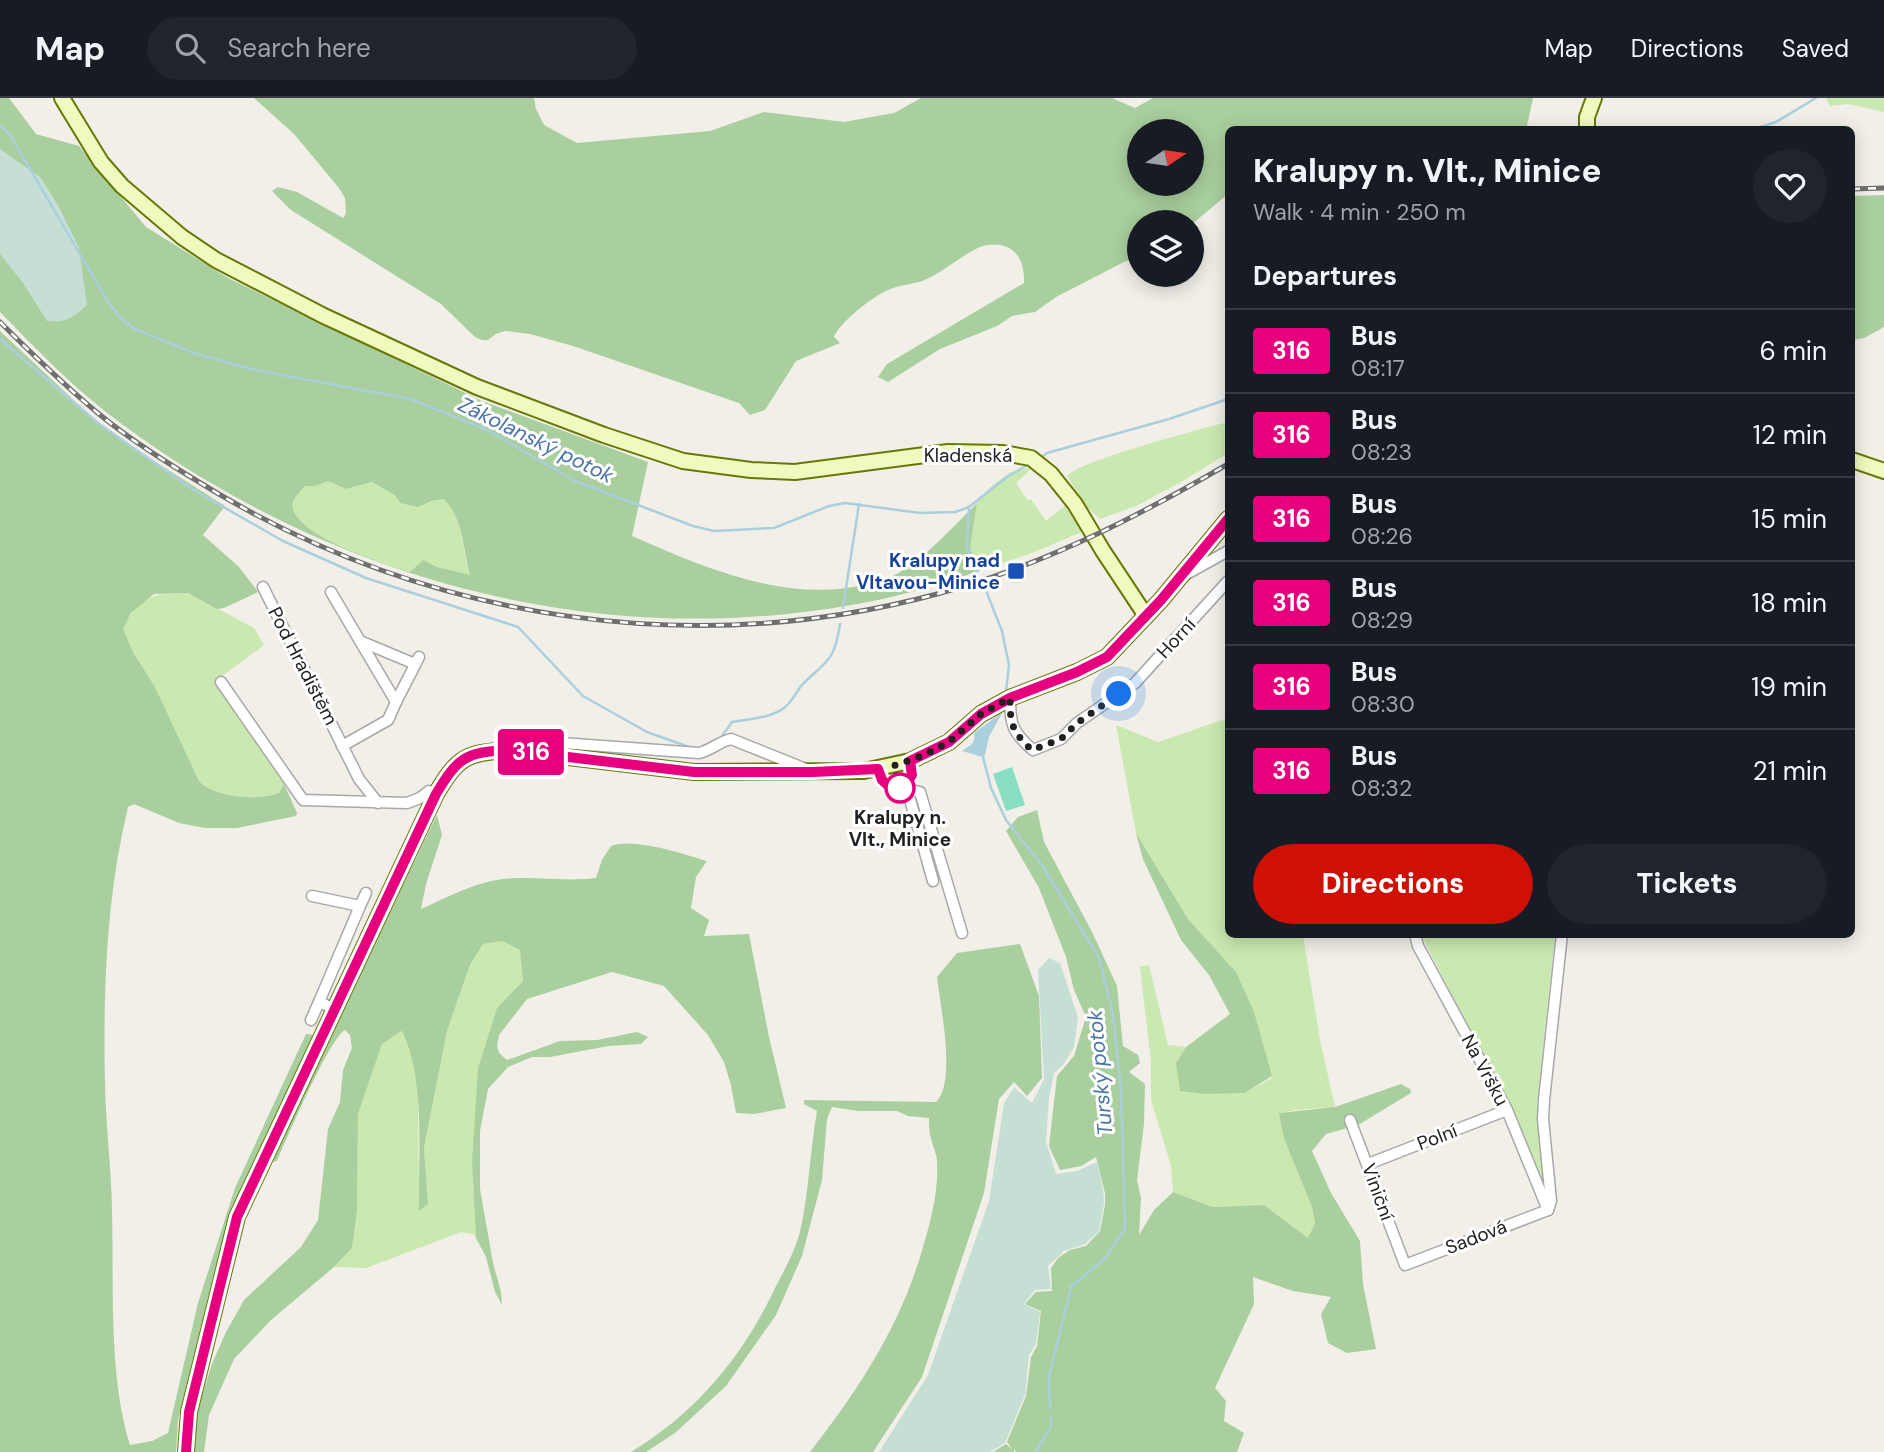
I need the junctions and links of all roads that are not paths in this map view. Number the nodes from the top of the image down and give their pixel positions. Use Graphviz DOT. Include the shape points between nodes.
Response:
graph roads {
  1 [pos="62,98"];
  2 [pos="1594,98"];
  3 [pos="1587,126"];
  4 [pos="1855,461"];
  5 [pos="1884,471"];
  6 [pos="1225,523"];
  7 [pos="1225,553"];
  8 [pos="1179,578"];
  9 [pos="1225,584"];
  10 [pos="263,587"];
  11 [pos="331,592"];
  12 [pos="1146,616"];
  13 [pos="360,641"];
  14 [pos="221,682"];
  15 [pos="1010,698"];
  16 [pos="396,702"];
  17 [pos="547,742"];
  18 [pos="342,746"];
  19 [pos="813,772"];
  20 [pos="432,793"];
  21 [pos="378,803"];
  22 [pos="933,881"];
  23 [pos="366,893"];
  24 [pos="312,896"];
  25 [pos="360,906"];
  26 [pos="962,933"];
  27 [pos="1416,938"];
  28 [pos="1562,938"];
  29 [pos="319,1002"];
  30 [pos="335,1009"];
  31 [pos="311,1020"];
  32 [pos="1507,1111"];
  33 [pos="1350,1119"];
  34 [pos="1368,1164"];
  35 [pos="1548,1210"];
  36 [pos="1405,1265"];
  37 [pos="186,1452"];
  1 -- 12 [label="main road, Kladenská" via="122,186 216,260 477,387 604,435 682,461 751,470 795,472 948,452 1020,455 1042,466 1075,504"];
  2 -- 3 [label="main road"];
  4 -- 5 [label="main road"];
  6 -- 8 [label="main road"];
  7 -- 8 [label="street"];
  8 -- 12 [label="main road"];
  9 -- 15 [label="street, Horní" via="1135,683 1061,739 1032,750 1013,730"];
  10 -- 18 [label="street, Pod Hradištěm"];
  11 -- 13 [label="street"];
  12 -- 15 [label="main road" via="1107,657"];
  13 -- 16 [label="street"];
  13 -- 16 [label="street, Pod Hradištěm" via="417,661"];
  14 -- 21 [label="street" via="303,800"];
  15 -- 19 [label="main road" via="922,756 864,771"];
  16 -- 18 [label="street, Pod Hradištěm" via="387,720"];
  17 -- 19 [label="street" via="699,753 731,739"];
  18 -- 21 [label="street, Pod Hradištěm"];
  19 -- 20 [label="main road" via="694,772 509,750 465,757"];
  20 -- 21 [label="street" via="407,803"];
  20 -- 30 [label="main road"];
  22 -- 26 [label="street" via="908,789 920,792"];
  23 -- 25 [label="street"];
  24 -- 25 [label="street"];
  25 -- 29 [label="street"];
  27 -- 32 [label="street, Na Vršku"];
  28 -- 35 [label="street" via="1543,1119"];
  29 -- 30 [label="street"];
  29 -- 31 [label="street"];
  30 -- 37 [label="main road" via="237,1217 189,1412"];
  32 -- 34 [label="street, Polní"];
  32 -- 35 [label="street, Na Vršku"];
  33 -- 34 [label="street, Viniční"];
  34 -- 36 [label="street, Viniční"];
  35 -- 36 [label="street, Sadová"];
}
